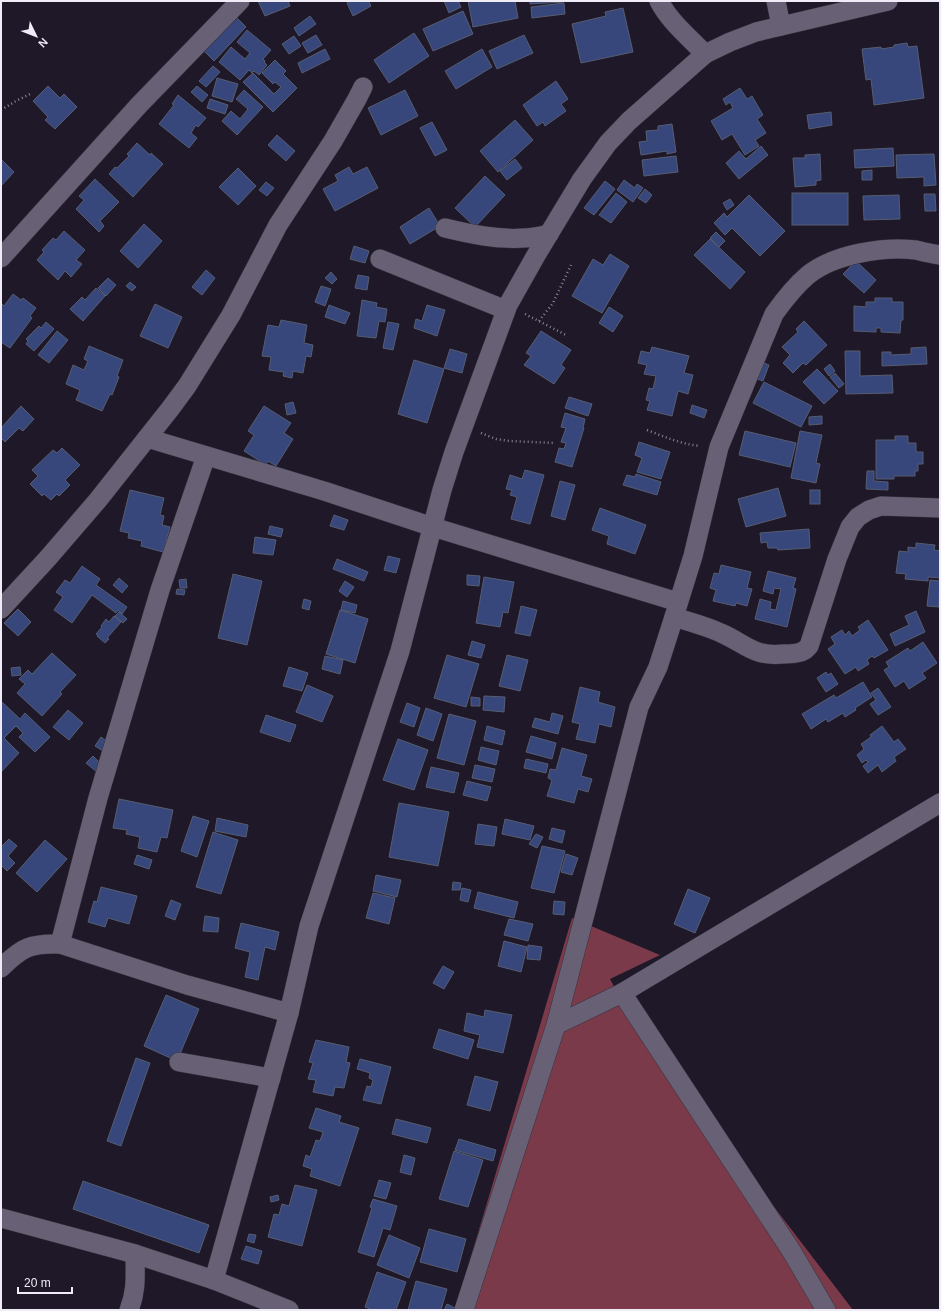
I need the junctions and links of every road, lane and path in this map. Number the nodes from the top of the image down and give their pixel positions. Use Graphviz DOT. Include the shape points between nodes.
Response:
graph roads {
  1 [pos="240,1"];
  2 [pos="659,1"];
  3 [pos="776,1"];
  4 [pos="888,1"];
  5 [pos="781,26"];
  6 [pos="705,54"];
  7 [pos="363,87"];
  8 [pos="30,94"];
  9 [pos="2,108"];
  10 [pos="445,228"];
  11 [pos="549,234"];
  12 [pos="940,255"];
  13 [pos="1,258"];
  14 [pos="380,258"];
  15 [pos="571,265"];
  16 [pos="507,308"];
  17 [pos="539,321"];
  18 [pos="566,335"];
  19 [pos="463,426"];
  20 [pos="647,430"];
  21 [pos="147,438"];
  22 [pos="555,442"];
  23 [pos="719,448"];
  24 [pos="206,456"];
  25 [pos="940,508"];
  26 [pos="433,526"];
  27 [pos="1,609"];
  28 [pos="676,610"];
  29 [pos="940,803"];
  30 [pos="60,944"];
  31 [pos="1,968"];
  32 [pos="622,993"];
  33 [pos="289,1013"];
  34 [pos="556,1025"];
  35 [pos="179,1062"];
  36 [pos="271,1078"];
  37 [pos="1,1218"];
  38 [pos="135,1254"];
  39 [pos="214,1280"];
  40 [pos="129,1310"];
  41 [pos="289,1310"];
  42 [pos="464,1310"];
  43 [pos="826,1310"];
  1 -- 13 [label="street" via="139,105"];
  2 -- 6 [label="street" via="679,28"];
  3 -- 5 [label="street"];
  4 -- 5 [label="street"];
  5 -- 6 [label="street" via="756,32"];
  6 -- 11 [label="street" via="608,143 582,178"];
  7 -- 21 [label="street" via="333,141 278,225 209,351 187,386"];
  8 -- 9 [label="path"];
  10 -- 11 [label="street" via="523,239"];
  11 -- 16 [label="street"];
  12 -- 23 [label="street" via="915,250 877,250 845,258 819,268 808,276 774,314"];
  14 -- 16 [label="street"];
  15 -- 17 [label="path" via="553,303"];
  16 -- 17 [label="path"];
  16 -- 19 [label="street"];
  17 -- 18 [label="path"];
  19 -- 22 [label="path" via="496,439"];
  19 -- 26 [label="street"];
  20 -- 23 [label="path" via="673,441"];
  21 -- 24 [label="street"];
  21 -- 27 [label="street" via="78,523"];
  23 -- 28 [label="street" via="693,556"];
  24 -- 26 [label="street"];
  24 -- 30 [label="street" via="160,590 98,798"];
  25 -- 28 [label="street" via="881,506 858,517 850,527 837,559 809,646 801,652 770,655 758,653"];
  26 -- 28 [label="street"];
  26 -- 33 [label="street" via="400,651 309,926"];
  28 -- 34 [label="street" via="658,666 639,707"];
  29 -- 32 [label="street"];
  30 -- 31 [label="street" via="29,947 14,955"];
  30 -- 33 [label="street" via="187,985"];
  32 -- 34 [label="street"];
  32 -- 43 [label="street" via="792,1252"];
  33 -- 36 [label="street"];
  34 -- 42 [label="street"];
  35 -- 36 [label="street"];
  36 -- 39 [label="street"];
  37 -- 38 [label="street"];
  38 -- 39 [label="street"];
  38 -- 40 [label="street" via="136,1288"];
  39 -- 41 [label="street"];
}
